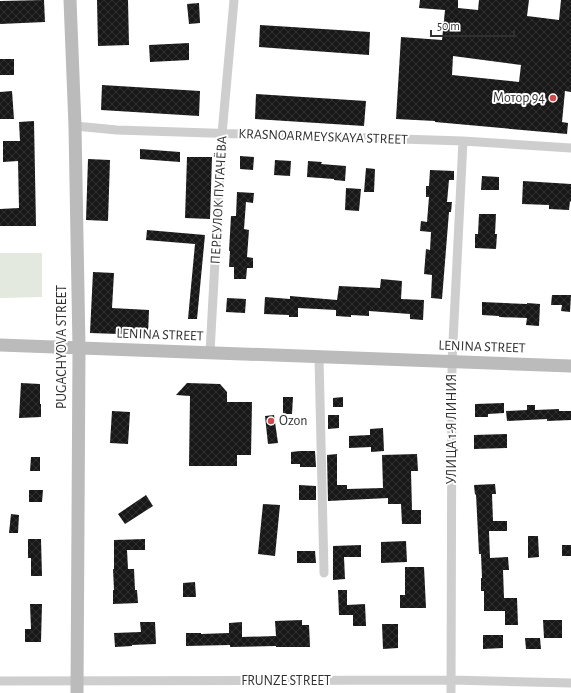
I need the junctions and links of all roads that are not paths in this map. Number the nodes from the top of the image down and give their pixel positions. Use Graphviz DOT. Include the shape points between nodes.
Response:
graph roads {
  1 [pos="70,0"];
  2 [pos="234,0"];
  3 [pos="75,126"];
  4 [pos="222,134"];
  5 [pos="463,141"];
  6 [pos="571,148"];
  7 [pos="0,345"];
  8 [pos="79,348"];
  9 [pos="210,352"];
  10 [pos="320,357"];
  11 [pos="452,362"];
  12 [pos="571,366"];
  13 [pos="324,573"];
  14 [pos="451,680"];
  15 [pos="0,681"];
  16 [pos="571,683"];
  17 [pos="77,687"];
  18 [pos="451,693"];
  1 -- 3 [label="main road, PUGACHYOVA STREET"];
  2 -- 4 [label="street, ПЕРЕУЛОК ПУГАЧЁВА"];
  3 -- 4 [label="street, KRASNOARMEYSKAYA STREET"];
  3 -- 8 [label="main road, PUGACHYOVA STREET"];
  4 -- 5 [label="street, KRASNOARMEYSKAYA STREET"];
  4 -- 9 [label="street, ПЕРЕУЛОК ПУГАЧЁВА"];
  5 -- 6 [label="street, KRASNOARMEYSKAYA STREET"];
  5 -- 11 [label="street, УЛИЦА 1-Я ЛИНИЯ"];
  7 -- 8 [label="main road, LENINA STREET"];
  8 -- 9 [label="main road, LENINA STREET"];
  8 -- 17 [label="main road, PUGACHYOVA STREET"];
  9 -- 10 [label="main road, LENINA STREET"];
  10 -- 11 [label="main road, LENINA STREET"];
  10 -- 13 [label="street"];
  11 -- 12 [label="main road, LENINA STREET"];
  11 -- 14 [label="street, УЛИЦА 1-Я ЛИНИЯ"];
  14 -- 16 [label="street, FRUNZE STREET"];
  14 -- 17 [label="street, FRUNZE STREET"];
  14 -- 18 [label="street, УЛИЦА 1-Я ЛИНИЯ"];
  15 -- 17 [label="street, FRUNZE STREET"];
}
